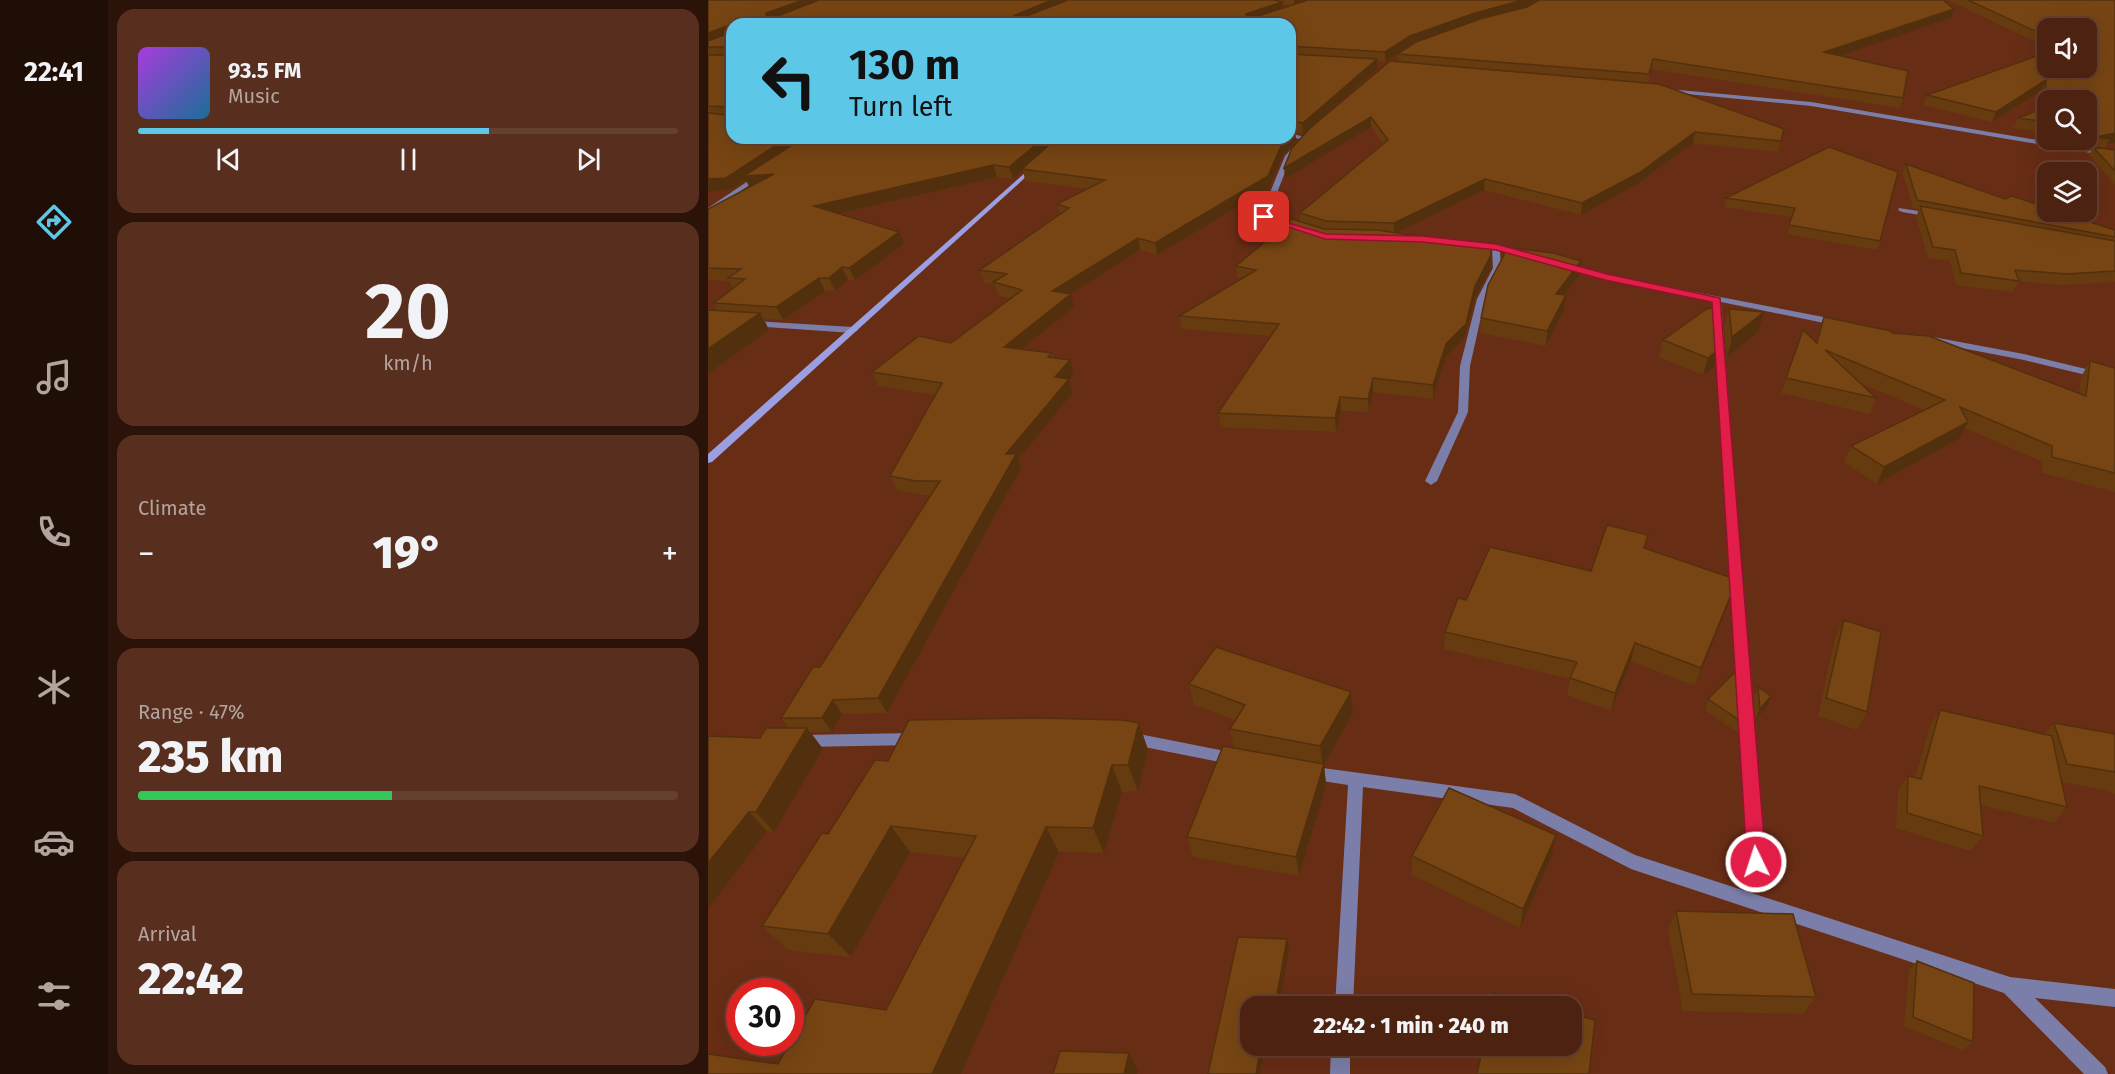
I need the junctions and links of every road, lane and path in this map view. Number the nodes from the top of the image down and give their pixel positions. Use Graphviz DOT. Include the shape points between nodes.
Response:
graph roads {
  1 [pos="1661,90"];
  2 [pos="1313,131"];
  3 [pos="1296,136"];
  4 [pos="1305,138"];
  5 [pos="1048,154"];
  6 [pos="2115,154"];
  7 [pos="769,170"];
  8 [pos="709,209"];
  9 [pos="1902,210"];
  10 [pos="1935,216"];
  11 [pos="1315,233"];
  12 [pos="1454,242"];
  13 [pos="1496,247"];
  14 [pos="1529,256"];
  15 [pos="1551,262"];
  16 [pos="1716,300"];
  17 [pos="741,323"];
  18 [pos="1850,325"];
  19 [pos="853,330"];
  20 [pos="1920,338"];
  21 [pos="2115,379"];
  22 [pos="708,460"];
  23 [pos="1431,481"];
  24 [pos="1108,736"];
  25 [pos="932,739"];
  26 [pos="790,741"];
  27 [pos="1247,761"];
  28 [pos="1293,770"];
  29 [pos="1356,780"];
  30 [pos="1756,862"];
  31 [pos="2010,986"];
  32 [pos="1345,996"];
  33 [pos="2115,998"];
  34 [pos="1341,1056"];
  35 [pos="1340,1074"];
  36 [pos="2098,1074"];
  1 -- 6 [label="street" via="1811,104"];
  2 -- 4 [label="street"];
  3 -- 4 [label="street"];
  4 -- 11 [label="street" via="1288,156 1264,217"];
  5 -- 19 [label="street"];
  7 -- 8 [label="street"];
  9 -- 10 [label="street"];
  12 -- 13 [label="street"];
  13 -- 14 [label="street"];
  13 -- 23 [label="street" via="1497,268 1481,299 1465,366 1463,412"];
  15 -- 16 [label="street"];
  16 -- 18 [label="street"];
  16 -- 30 [label="street"];
  17 -- 19 [label="street"];
  19 -- 22 [label="street"];
  20 -- 21 [label="street"];
  24 -- 27 [label="street"];
  25 -- 26 [label="street"];
  28 -- 29 [label="street"];
  29 -- 31 [label="street" via="1515,801 1631,861"];
  29 -- 32 [label="street"];
  31 -- 33 [label="street"];
  31 -- 36 [label="street"];
  34 -- 35 [label="street"];
}
